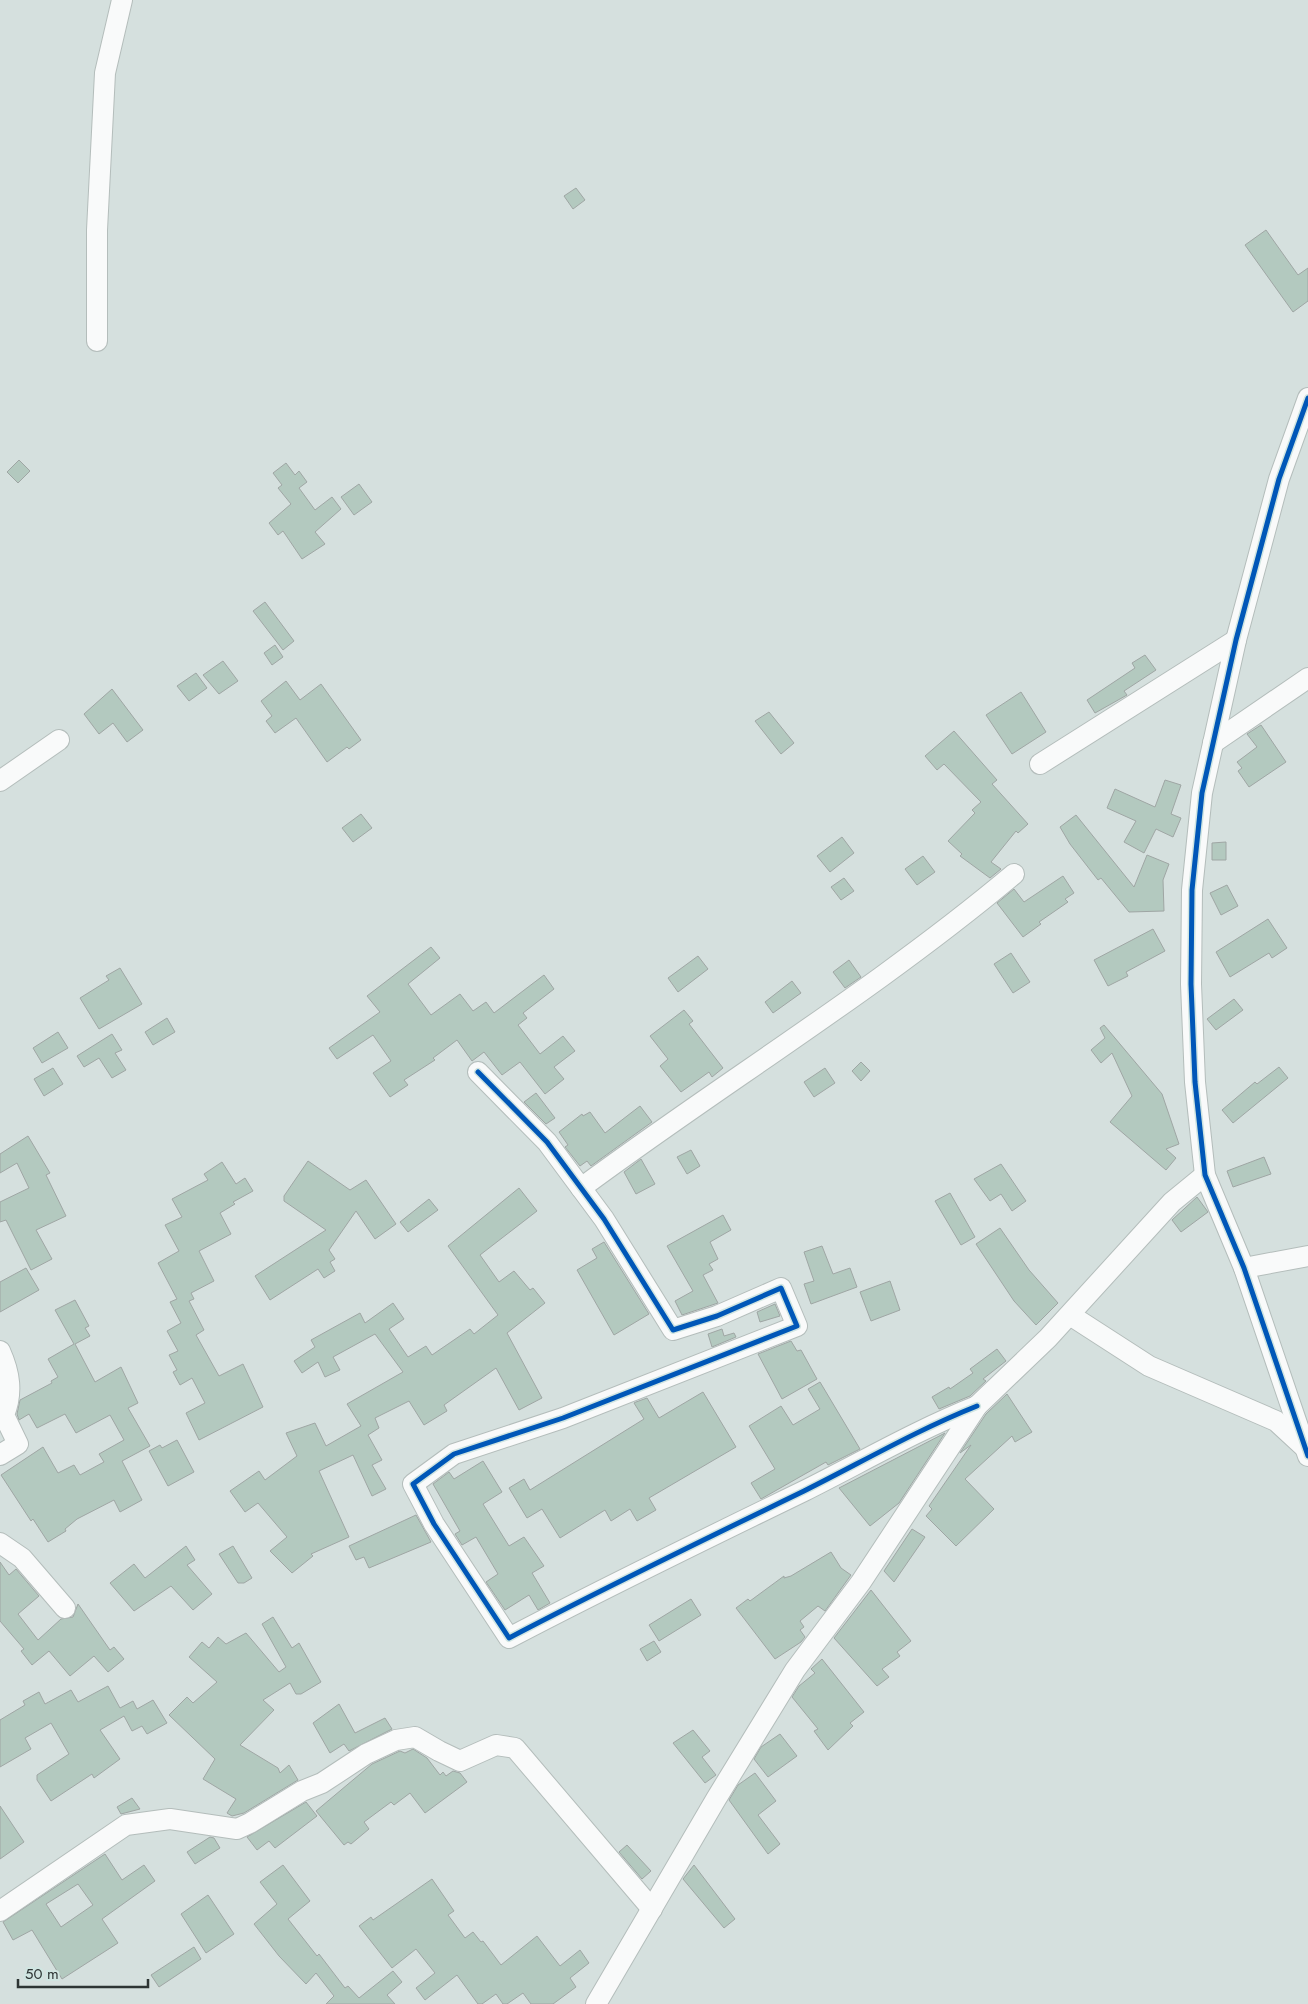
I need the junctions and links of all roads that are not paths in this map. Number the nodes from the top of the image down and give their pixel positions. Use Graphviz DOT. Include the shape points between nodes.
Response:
graph roads {
  1 [pos="122,0"];
  2 [pos="97,341"];
  3 [pos="1308,398"];
  4 [pos="1236,640"];
  5 [pos="1308,678"];
  6 [pos="59,740"];
  7 [pos="1213,743"];
  8 [pos="1040,764"];
  9 [pos="0,781"];
  10 [pos="1014,874"];
  11 [pos="478,1072"];
  12 [pos="1205,1175"];
  13 [pos="581,1188"];
  14 [pos="1308,1256"];
  15 [pos="1244,1268"];
  16 [pos="1070,1315"];
  17 [pos="0,1351"];
  18 [pos="978,1406"];
  19 [pos="1306,1452"];
  20 [pos="0,1455"];
  21 [pos="0,1543"];
  22 [pos="65,1608"];
  23 [pos="652,1908"];
  24 [pos="0,1911"];
  25 [pos="596,2004"];
  1 -- 2 [label="street" via="105,73 97,230"];
  3 -- 4 [label="street" via="1279,480"];
  4 -- 7 [label="street"];
  4 -- 8 [label="street"];
  5 -- 7 [label="street"];
  6 -- 9 [label="street"];
  7 -- 12 [label="street" via="1202,794 1192,890 1195,1082"];
  10 -- 13 [label="street" via="956,922"];
  11 -- 13 [label="street" via="548,1142"];
  12 -- 15 [label="street"];
  12 -- 16 [label="street" via="1172,1202"];
  13 -- 18 [label="street" via="673,1330 717,1316 781,1288 798,1326 563,1418 454,1454 413,1484 434,1524 509,1638 624,1577 806,1490 937,1422"];
  14 -- 15 [label="street"];
  15 -- 19 [label="street"];
  16 -- 18 [label="street"];
  16 -- 19 [label="street" via="1149,1366 1276,1421"];
  17 -- 20 [label="street" via="9,1370 9,1403 4,1415 18,1444"];
  18 -- 23 [label="street" via="861,1582 795,1670"];
  21 -- 22 [label="street" via="22,1558"];
  23 -- 24 [label="street" via="515,1748 496,1745 460,1761 415,1737 396,1740 366,1754 322,1783 237,1829 170,1819 126,1824"];
  23 -- 25 [label="street"];
}
